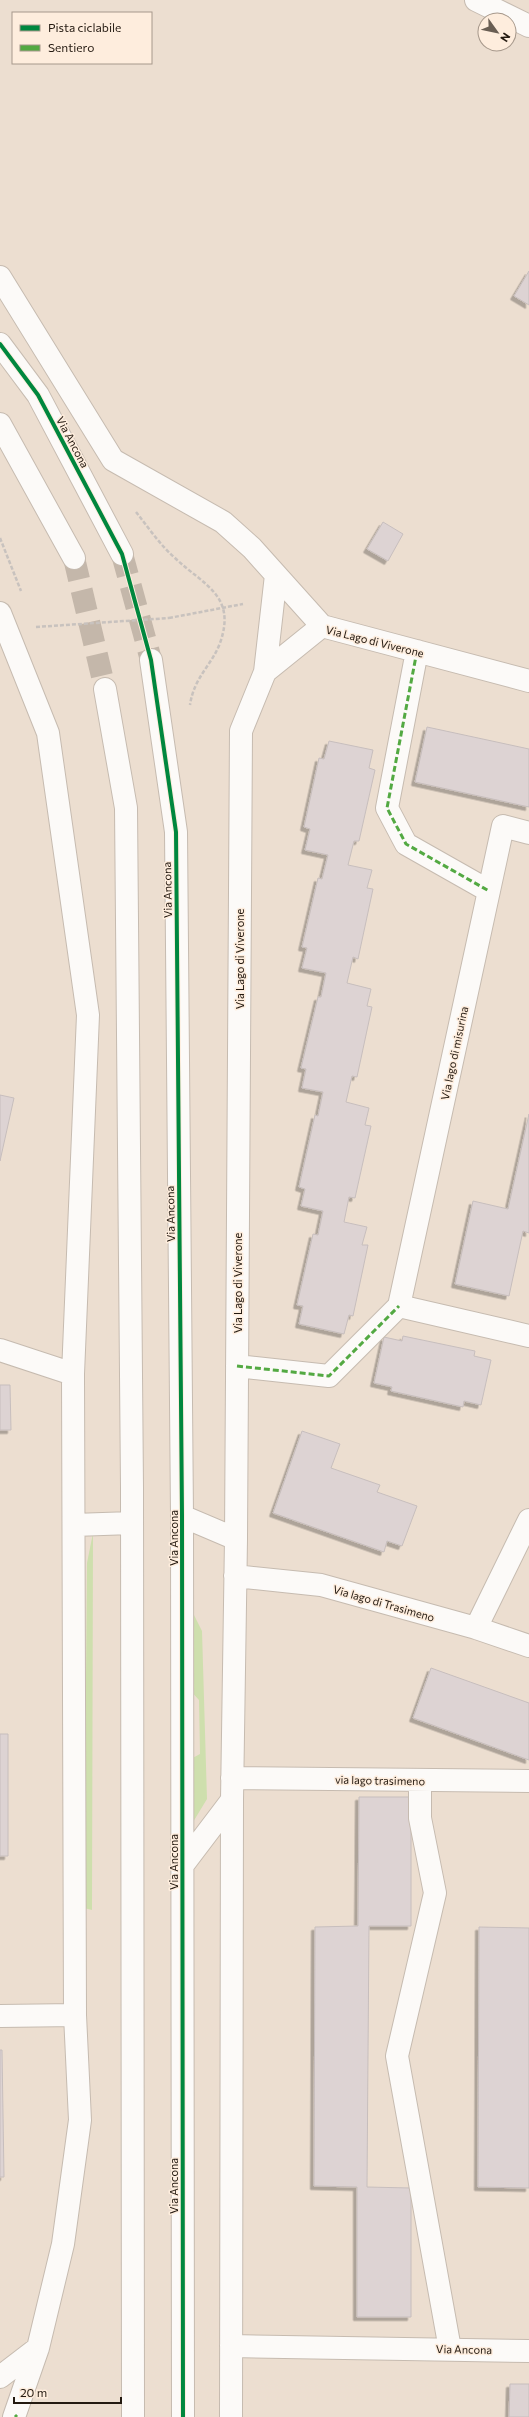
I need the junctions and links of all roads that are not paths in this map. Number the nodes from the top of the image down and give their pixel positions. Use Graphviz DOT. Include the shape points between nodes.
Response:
graph roads {
  1 [pos="476,0"];
  2 [pos="529,26"];
  3 [pos="0,277"];
  4 [pos="0,344"];
  5 [pos="0,424"];
  6 [pos="122,554"];
  7 [pos="74,558"];
  8 [pos="276,575"];
  9 [pos="0,613"];
  10 [pos="322,626"];
  11 [pos="417,651"];
  12 [pos="152,660"];
  13 [pos="265,672"];
  14 [pos="529,681"];
  15 [pos="105,689"];
  16 [pos="529,832"];
  17 [pos="489,891"];
  18 [pos="399,1306"];
  19 [pos="529,1336"];
  20 [pos="0,1350"];
  21 [pos="237,1366"];
  22 [pos="73,1374"];
  23 [pos="182,1516"];
  24 [pos="529,1520"];
  25 [pos="132,1523"];
  26 [pos="74,1525"];
  27 [pos="236,1539"];
  28 [pos="235,1576"];
  29 [pos="476,1628"];
  30 [pos="529,1646"];
  31 [pos="232,1778"];
  32 [pos="420,1780"];
  33 [pos="529,1781"];
  34 [pos="232,1800"];
  35 [pos="182,1866"];
  36 [pos="75,2015"];
  37 [pos="0,2016"];
  38 [pos="232,2346"];
  39 [pos="38,2348"];
  40 [pos="450,2349"];
  41 [pos="529,2350"];
  42 [pos="0,2377"];
  43 [pos="14,2417"];
  44 [pos="133,2417"];
  45 [pos="182,2417"];
  46 [pos="231,2417"];
  1 -- 2 [label="street"];
  3 -- 8 [label="street" via="113,460 223,522 252,548"];
  4 -- 6 [label="street, Via Ancona" via="38,395"];
  5 -- 7 [label="street"];
  8 -- 10 [label="street"];
  8 -- 13 [label="street"];
  9 -- 22 [label="street" via="48,733 88,1015"];
  10 -- 11 [label="street, Via Lago di Viverone"];
  10 -- 13 [label="street, Via Lago di Viverone"];
  11 -- 14 [label="street, Via Lago di Viverone"];
  11 -- 17 [label="street" via="387,808 406,844"];
  12 -- 23 [label="street, Via Ancona" via="176,832"];
  13 -- 21 [label="street, Via Lago di Viverone" via="241,731"];
  15 -- 25 [label="street" via="126,808"];
  16 -- 17 [label="street, Via lago di misurina" via="503,826"];
  17 -- 18 [label="street, Via lago di misurina"];
  18 -- 19 [label="street"];
  18 -- 21 [label="street" via="328,1376"];
  20 -- 22 [label="street"];
  21 -- 27 [label="street, Via Lago di Viverone"];
  22 -- 26 [label="street"];
  23 -- 27 [label="street, Via Ancona"];
  23 -- 35 [label="street, Via Ancona"];
  24 -- 29 [label="street"];
  25 -- 26 [label="street"];
  25 -- 44 [label="street"];
  26 -- 36 [label="street"];
  27 -- 28 [label="street"];
  28 -- 29 [label="street, Via lago di Trasimeno" via="321,1585"];
  28 -- 31 [label="street"];
  29 -- 30 [label="street, Via lago di Trasimeno"];
  31 -- 32 [label="street, via lago trasimeno"];
  31 -- 34 [label="street"];
  32 -- 33 [label="street, via lago trasimeno"];
  32 -- 40 [label="street" via="420,1818 435,1893 397,2056"];
  34 -- 35 [label="street"];
  34 -- 38 [label="street"];
  35 -- 45 [label="street, Via Ancona"];
  36 -- 37 [label="street"];
  36 -- 39 [label="street" via="80,2120 63,2244"];
  38 -- 40 [label="street, Via Ancona"];
  38 -- 46 [label="street"];
  39 -- 42 [label="street"];
  39 -- 43 [label="street"];
  40 -- 41 [label="street, Via Ancona"];
}
